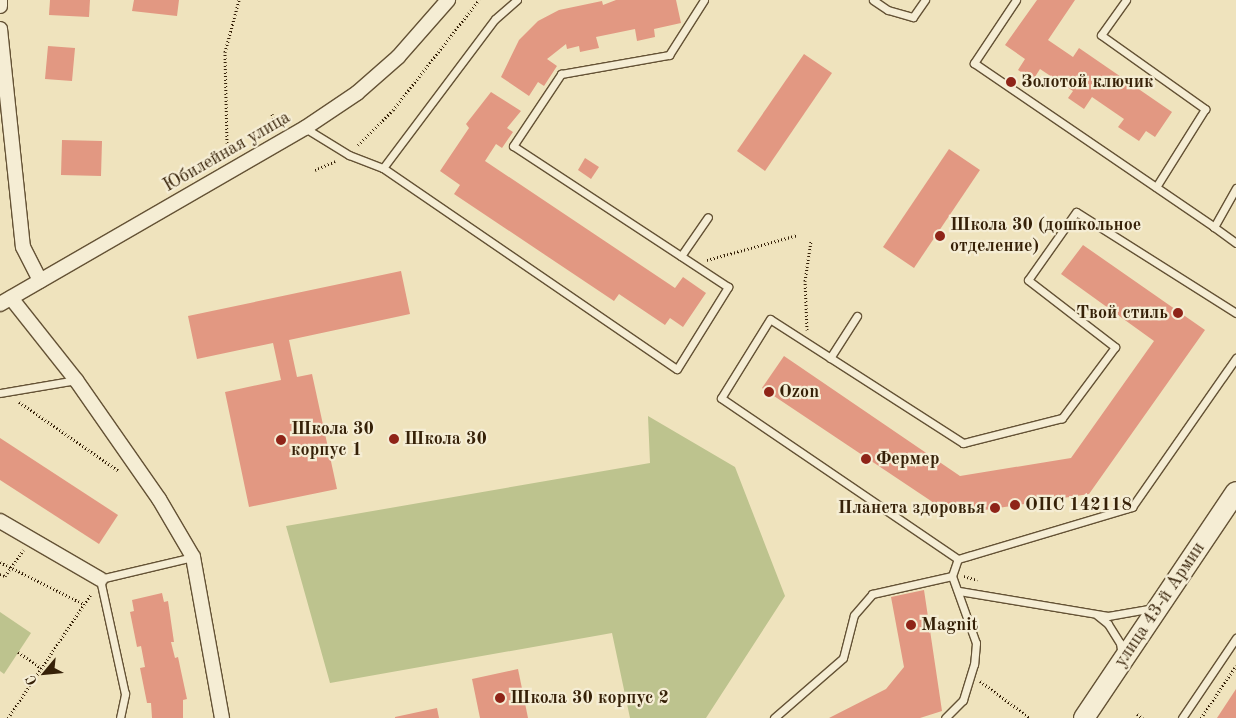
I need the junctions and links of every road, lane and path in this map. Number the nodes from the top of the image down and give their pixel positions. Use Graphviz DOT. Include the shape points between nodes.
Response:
graph roads {
  1 [pos="0,0"];
  2 [pos="239,0"];
  3 [pos="448,0"];
  4 [pos="479,0"];
  5 [pos="517,0"];
  6 [pos="704,0"];
  7 [pos="873,0"];
  8 [pos="925,0"];
  9 [pos="1016,0"];
  10 [pos="1126,0"];
  11 [pos="0,6"];
  12 [pos="0,29"];
  13 [pos="305,128"];
  14 [pos="227,143"];
  15 [pos="349,155"];
  16 [pos="383,168"];
  17 [pos="315,170"];
  18 [pos="1156,187"];
  19 [pos="1236,188"];
  20 [pos="708,218"];
  21 [pos="1214,227"];
  22 [pos="798,235"];
  23 [pos="811,241"];
  24 [pos="1236,243"];
  25 [pos="681,256"];
  26 [pos="692,263"];
  27 [pos="40,281"];
  28 [pos="6,301"];
  29 [pos="1236,313"];
  30 [pos="857,316"];
  31 [pos="808,344"];
  32 [pos="830,358"];
  33 [pos="1236,358"];
  34 [pos="76,380"];
  35 [pos="2,392"];
  36 [pos="127,476"];
  37 [pos="1236,492"];
  38 [pos="0,521"];
  39 [pos="32,540"];
  40 [pos="193,557"];
  41 [pos="958,559"];
  42 [pos="0,562"];
  43 [pos="11,568"];
  44 [pos="0,574"];
  45 [pos="952,575"];
  46 [pos="100,580"];
  47 [pos="980,580"];
  48 [pos="959,591"];
  49 [pos="84,604"];
  50 [pos="1158,607"];
  51 [pos="1096,614"];
  52 [pos="1236,638"];
  53 [pos="18,652"];
  54 [pos="1122,661"];
  55 [pos="1236,666"];
  56 [pos="41,668"];
  57 [pos="971,674"];
  58 [pos="1137,714"];
  59 [pos="8,718"];
  60 [pos="120,718"];
  61 [pos="222,718"];
  62 [pos="774,718"];
  63 [pos="945,718"];
  64 [pos="1030,718"];
  65 [pos="1084,718"];
  66 [pos="1143,718"];
  67 [pos="1182,718"];
  68 [pos="1201,718"];
  1 -- 11 [label="street"];
  2 -- 14 [label="path" via="225,52"];
  3 -- 13 [label="street, Юбилейная улица" via="398,57 357,93"];
  4 -- 15 [label="path" via="393,110"];
  5 -- 16 [label="lane" via="496,19"];
  6 -- 25 [label="lane" via="669,55 561,74 513,146"];
  7 -- 8 [label="lane" via="888,10 913,17"];
  9 -- 18 [label="lane" via="974,63"];
  10 -- 18 [label="lane" via="1101,34 1206,109"];
  12 -- 27 [label="street" via="23,247"];
  13 -- 15 [label="lane"];
  13 -- 27 [label="street, Юбилейная улица"];
  15 -- 16 [label="lane"];
  15 -- 17 [label="path"];
  16 -- 26 [label="lane" via="677,369 728,287"];
  18 -- 21 [label="lane"];
  19 -- 21 [label="lane"];
  20 -- 25 [label="lane"];
  21 -- 24 [label="lane"];
  22 -- 26 [label="path"];
  23 -- 31 [label="path" via="805,281"];
  25 -- 26 [label="lane"];
  27 -- 28 [label="street, Юбилейная улица"];
  28 -- 34 [label="street"];
  29 -- 32 [label="lane" via="1076,212 1028,280 1115,347 1062,418 963,443"];
  30 -- 32 [label="lane"];
  31 -- 32 [label="lane"];
  31 -- 41 [label="lane" via="770,319 721,398"];
  33 -- 41 [label="lane" via="1132,507"];
  34 -- 35 [label="lane"];
  34 -- 40 [label="street" via="159,498"];
  35 -- 36 [label="path"];
  37 -- 50 [label="main road, улица 43-й Армии"];
  38 -- 39 [label="street"];
  39 -- 43 [label="path"];
  39 -- 46 [label="street"];
  40 -- 46 [label="lane"];
  40 -- 61 [label="street"];
  41 -- 45 [label="lane"];
  42 -- 43 [label="path"];
  43 -- 44 [label="path" via="6,576"];
  43 -- 49 [label="path"];
  45 -- 47 [label="path"];
  45 -- 48 [label="lane"];
  45 -- 62 [label="lane" via="872,594 854,615 843,658"];
  46 -- 49 [label="path"];
  46 -- 60 [label="lane" via="125,694"];
  48 -- 51 [label="lane"];
  48 -- 57 [label="lane" via="976,643"];
  49 -- 56 [label="path"];
  50 -- 51 [label="lane" via="1108,616"];
  50 -- 54 [label="main road, улица 43-й Армии"];
  51 -- 54 [label="lane" via="1108,624 1120,643"];
  52 -- 67 [label="lane"];
  53 -- 56 [label="path"];
  54 -- 65 [label="main road, улица 43-й Армии"];
  55 -- 68 [label="path"];
  56 -- 59 [label="path"];
  57 -- 63 [label="lane" via="963,700"];
  57 -- 64 [label="path"];
  58 -- 66 [label="path"];
}
